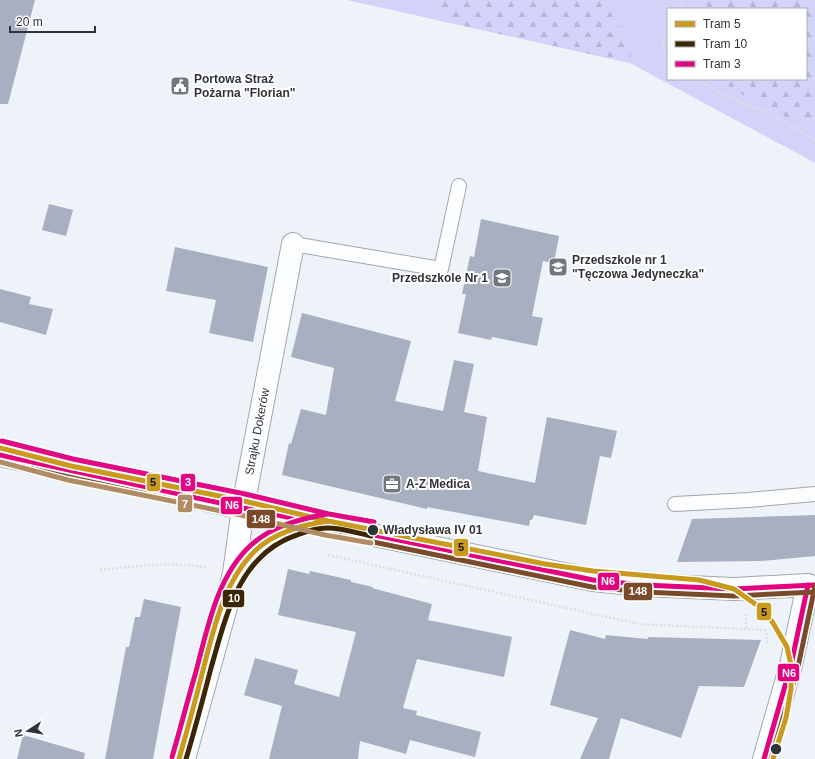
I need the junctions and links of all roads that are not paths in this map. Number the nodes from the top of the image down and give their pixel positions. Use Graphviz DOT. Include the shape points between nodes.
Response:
graph roads {
  1 [pos="459,186"];
  2 [pos="293,244"];
  3 [pos="0,455"];
  4 [pos="815,494"];
  5 [pos="675,504"];
  6 [pos="243,508"];
  7 [pos="812,585"];
  8 [pos="184,759"];
  9 [pos="764,759"];
  1 -- 2 [label="lane" via="441,269"];
  2 -- 6 [label="street, Strajku Dokerów"];
  3 -- 6 [label="street"];
  4 -- 5 [label="lane"];
  6 -- 7 [label="street" via="594,580 734,589"];
  6 -- 8 [label="street, Strajku Dokerów" via="234,573"];
  7 -- 9 [label="street"];
}
